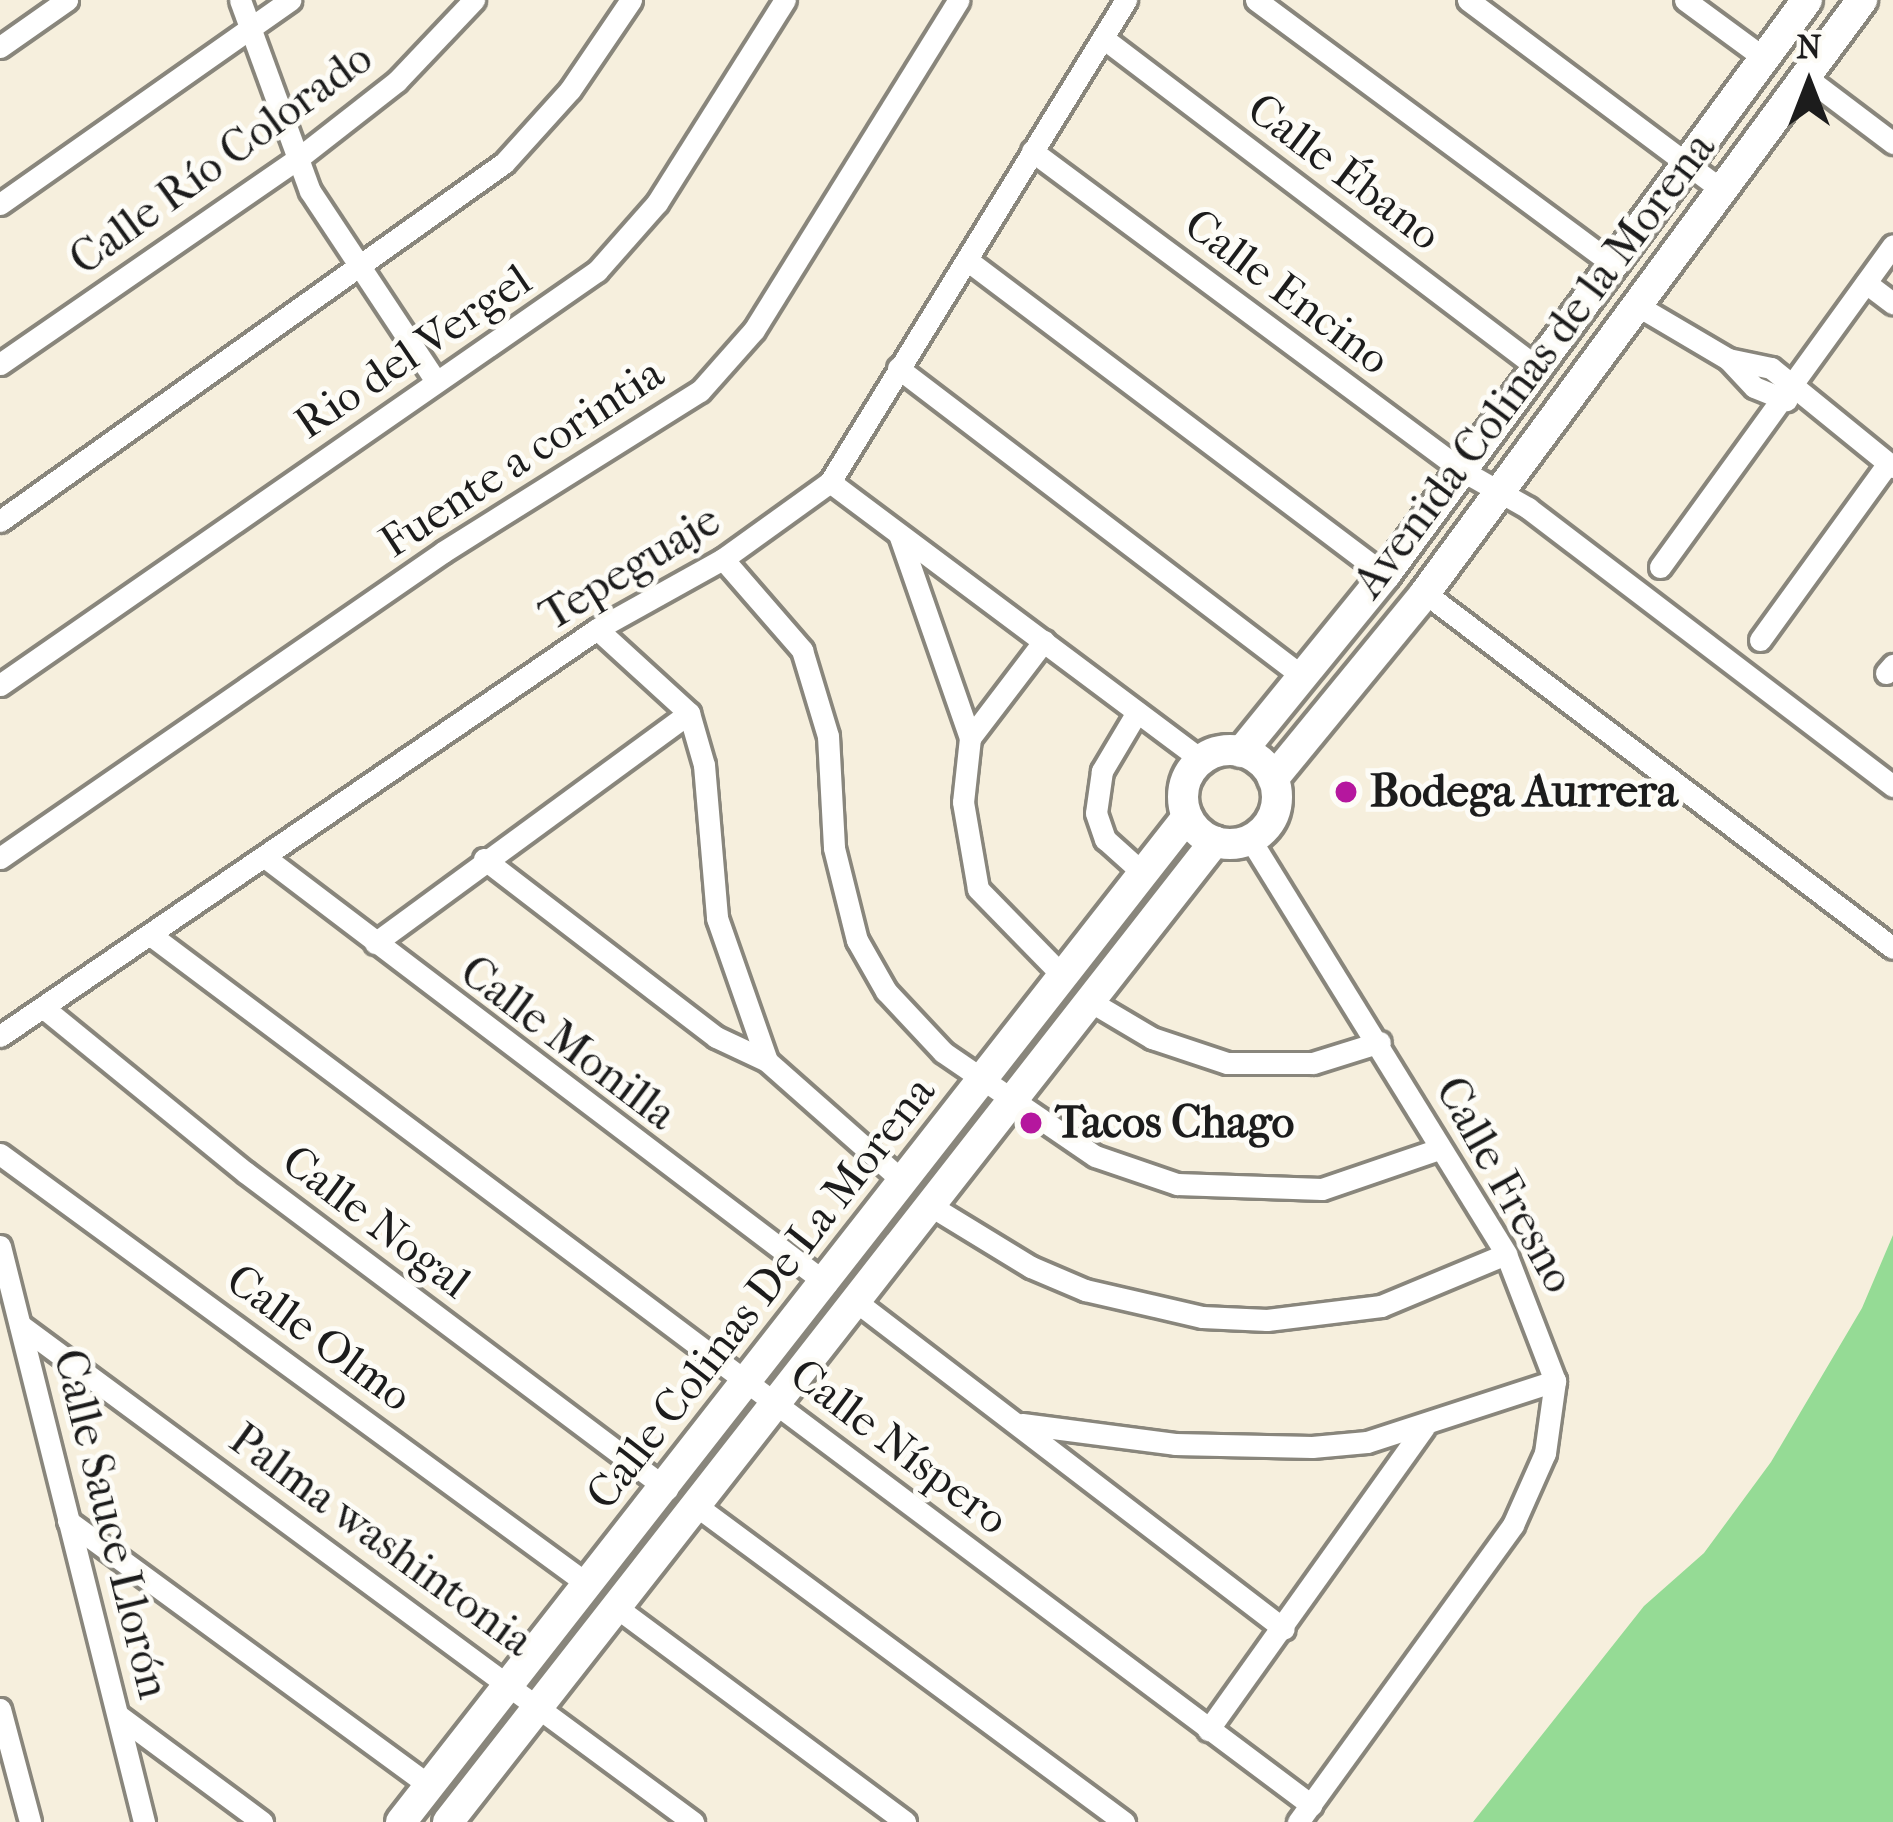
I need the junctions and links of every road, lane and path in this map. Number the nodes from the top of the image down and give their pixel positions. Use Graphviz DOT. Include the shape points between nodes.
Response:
graph roads {
  1 [pos="67,0"];
  2 [pos="240,0"];
  3 [pos="290,0"];
  4 [pos="474,0"];
  5 [pos="631,0"];
  6 [pos="784,0"];
  7 [pos="959,0"];
  8 [pos="1126,0"];
  9 [pos="1256,0"];
  10 [pos="1468,0"];
  11 [pos="1685,0"];
  12 [pos="1807,0"];
  13 [pos="1862,0"];
  14 [pos="250,32"];
  15 [pos="1103,38"];
  16 [pos="0,47"];
  17 [pos="1764,58"];
  18 [pos="1807,78"];
  19 [pos="1893,143"];
  20 [pos="1032,151"];
  21 [pos="296,160"];
  22 [pos="1688,163"];
  23 [pos="1719,188"];
  24 [pos="0,204"];
  25 [pos="1893,245"];
  26 [pos="967,260"];
  27 [pos="1614,265"];
  28 [pos="360,272"];
  29 [pos="1866,284"];
  30 [pos="1633,303"];
  31 [pos="1893,303"];
  32 [pos="1728,359"];
  33 [pos="0,364"];
  34 [pos="898,368"];
  35 [pos="1539,369"];
  36 [pos="435,380"];
  37 [pos="1796,390"];
  38 [pos="1776,400"];
  39 [pos="1891,465"];
  40 [pos="1463,471"];
  41 [pos="830,482"];
  42 [pos="1498,491"];
  43 [pos="0,521"];
  44 [pos="900,537"];
  45 [pos="723,559"];
  46 [pos="1660,567"];
  47 [pos="1385,575"];
  48 [pos="1425,593"];
  49 [pos="597,629"];
  50 [pos="1760,640"];
  51 [pos="1044,641"];
  52 [pos="1302,676"];
  53 [pos="0,685"];
  54 [pos="1137,712"];
  55 [pos="689,713"];
  56 [pos="970,738"];
  57 [pos="1241,752"];
  58 [pos="1201,760"];
  59 [pos="1273,779"];
  60 [pos="1893,786"];
  61 [pos="1187,817"];
  62 [pos="1250,839"];
  63 [pos="1215,841"];
  64 [pos="0,858"];
  65 [pos="266,858"];
  66 [pos="484,859"];
  67 [pos="1144,874"];
  68 [pos="152,935"];
  69 [pos="375,943"];
  70 [pos="1893,948"];
  71 [pos="1062,975"];
  72 [pos="1093,1003"];
  73 [pos="45,1009"];
  74 [pos="0,1036"];
  75 [pos="1380,1042"];
  76 [pos="766,1061"];
  77 [pos="983,1081"];
  78 [pos="1012,1102"];
  79 [pos="1438,1149"];
  80 [pos="0,1154"];
  81 [pos="904,1182"];
  82 [pos="932,1206"];
  83 [pos="0,1246"];
  84 [pos="1506,1254"];
  85 [pos="827,1284"];
  86 [pos="858,1303"];
  87 [pos="20,1325"];
  88 [pos="1555,1381"];
  89 [pos="751,1384"];
  90 [pos="779,1405"];
  91 [pos="1022,1424"];
  92 [pos="1424,1427"];
  93 [pos="667,1489"];
  94 [pos="698,1507"];
  95 [pos="68,1521"];
  96 [pos="590,1586"];
  97 [pos="616,1607"];
  98 [pos="1284,1629"];
  99 [pos="512,1684"];
  100 [pos="539,1706"];
  101 [pos="0,1709"];
  102 [pos="119,1716"];
  103 [pos="1208,1730"];
  104 [pos="430,1786"];
  105 [pos="1304,1814"];
  106 [pos="460,1818"];
  107 [pos="30,1822"];
  108 [pos="144,1822"];
  109 [pos="262,1822"];
  110 [pos="401,1822"];
  111 [pos="693,1822"];
  112 [pos="905,1822"];
  113 [pos="1124,1822"];
  1 -- 16 [label="street"];
  2 -- 14 [label="street"];
  3 -- 14 [label="street"];
  4 -- 21 [label="street, Calle Río Colorado" via="397,82"];
  5 -- 28 [label="street" via="570,90 505,163"];
  6 -- 36 [label="street, Rio del Vergel" via="627,240 560,301"];
  7 -- 64 [label="street, Fuente a corintia" via="754,330 700,391 443,552"];
  8 -- 15 [label="street, Tepeguaje"];
  9 -- 27 [label="street"];
  10 -- 22 [label="street"];
  11 -- 17 [label="street"];
  12 -- 17 [label="street, Avenida Colinas de la Morena"];
  13 -- 18 [label="street, Avenida Colinas de la Morena"];
  14 -- 21 [label="street"];
  14 -- 24 [label="street"];
  15 -- 20 [label="street, Tepeguaje"];
  15 -- 35 [label="street, Calle Ébano"];
  17 -- 22 [label="street, Avenida Colinas de la Morena"];
  18 -- 19 [label="street"];
  18 -- 23 [label="street, Avenida Colinas de la Morena"];
  20 -- 26 [label="street, Tepeguaje"];
  20 -- 40 [label="street, Calle Encino"];
  21 -- 28 [label="street"];
  21 -- 33 [label="street, Calle Río Colorado"];
  22 -- 23 [label="street"];
  22 -- 27 [label="street, Avenida Colinas de la Morena"];
  23 -- 30 [label="street, Avenida Colinas de la Morena"];
  25 -- 29 [label="street"];
  26 -- 34 [label="street, Tepeguaje"];
  26 -- 47 [label="street"];
  27 -- 35 [label="street, Avenida Colinas de la Morena"];
  28 -- 36 [label="street"];
  28 -- 43 [label="street"];
  29 -- 31 [label="street"];
  29 -- 37 [label="street"];
  30 -- 32 [label="street"];
  30 -- 42 [label="street, Avenida Colinas de la Morena"];
  32 -- 37 [label="street" via="1751,360"];
  32 -- 38 [label="street" via="1740,378"];
  34 -- 41 [label="street, Tepeguaje"];
  34 -- 52 [label="street"];
  35 -- 40 [label="street, Avenida Colinas de la Morena"];
  36 -- 53 [label="street, Rio del Vergel"];
  37 -- 38 [label="street"];
  37 -- 39 [label="street"];
  38 -- 46 [label="street"];
  39 -- 50 [label="street"];
  40 -- 42 [label="street, Calle Encino"];
  40 -- 47 [label="street, Avenida Colinas de la Morena"];
  41 -- 44 [label="street"];
  41 -- 45 [label="street, Tepeguaje"];
  42 -- 48 [label="street, Avenida Colinas de la Morena"];
  42 -- 60 [label="street, Calle Encino"];
  44 -- 51 [label="street"];
  44 -- 56 [label="street"];
  45 -- 49 [label="street, Tepeguaje"];
  45 -- 77 [label="street" via="778,613 819,693 834,848 856,940 914,1026"];
  47 -- 52 [label="street, Avenida Colinas de la Morena"];
  48 -- 59 [label="street, Avenida Colinas de la Morena"];
  48 -- 70 [label="street"];
  49 -- 55 [label="street"];
  49 -- 65 [label="street, Tepeguaje"];
  51 -- 54 [label="street"];
  51 -- 56 [label="street"];
  52 -- 57 [label="street, Avenida Colinas de la Morena"];
  54 -- 58 [label="street"];
  54 -- 67 [label="street" via="1102,771 1096,813 1105,838"];
  55 -- 66 [label="street"];
  55 -- 76 [label="street" via="704,764 718,918"];
  56 -- 71 [label="street" via="963,802 978,890"];
  57 -- 58 [label="street"];
  57 -- 59 [label="street"];
  58 -- 61 [label="street" via="1183,793"];
  59 -- 62 [label="street" via="1276,807"];
  61 -- 63 [label="street"];
  61 -- 67 [label="street, Calle Colinas De La Morena"];
  62 -- 63 [label="street"];
  62 -- 75 [label="street, Calle Fresno"];
  63 -- 72 [label="street, Calle Colinas De La Morena"];
  65 -- 68 [label="street, Tepeguaje"];
  65 -- 69 [label="street, Calle Monilla"];
  66 -- 69 [label="street"];
  66 -- 76 [label="street" via="716,1037"];
  67 -- 71 [label="street, Calle Colinas De La Morena"];
  68 -- 73 [label="street, Tepeguaje"];
  68 -- 89 [label="street, Calle Níspero"];
  69 -- 85 [label="street, Calle Monilla"];
  71 -- 77 [label="street, Calle Colinas De La Morena"];
  72 -- 75 [label="street" via="1152,1038 1227,1064 1312,1063"];
  72 -- 78 [label="street, Calle Colinas De La Morena"];
  73 -- 74 [label="street, Tepeguaje"];
  73 -- 93 [label="street, Calle Nogal" via="245,1172"];
  75 -- 79 [label="street, Calle Fresno"];
  76 -- 81 [label="street"];
  77 -- 78 [label="street"];
  77 -- 81 [label="street, Calle Colinas De La Morena"];
  78 -- 79 [label="street" via="1095,1156 1224,1191 1322,1189"];
  78 -- 82 [label="street, Calle Colinas De La Morena"];
  79 -- 84 [label="street, Calle Fresno"];
  80 -- 96 [label="street, Calle Olmo"];
  81 -- 85 [label="street, Calle Colinas De La Morena"];
  82 -- 84 [label="street" via="1031,1268 1202,1317 1267,1320 1382,1306"];
  82 -- 86 [label="street, Calle Colinas De La Morena"];
  83 -- 87 [label="street, Calle Sauce Llorón"];
  84 -- 88 [label="street, Calle Fresno"];
  85 -- 89 [label="street, Calle Colinas De La Morena"];
  86 -- 90 [label="street, Calle Colinas De La Morena"];
  86 -- 91 [label="street"];
  87 -- 95 [label="street, Calle Sauce Llorón"];
  87 -- 99 [label="street, Palma washintonia"];
  88 -- 92 [label="street"];
  88 -- 105 [label="street, Calle Fresno" via="1545,1453 1513,1525"];
  89 -- 90 [label="street, Calle Níspero"];
  89 -- 93 [label="street, Calle Colinas De La Morena"];
  90 -- 94 [label="street, Calle Colinas De La Morena"];
  90 -- 103 [label="street, Calle Níspero"];
  91 -- 92 [label="street" via="1247,1448 1367,1442"];
  91 -- 98 [label="street"];
  92 -- 98 [label="street"];
  93 -- 96 [label="street, Calle Colinas De La Morena"];
  94 -- 97 [label="street, Calle Colinas De La Morena"];
  94 -- 113 [label="street"];
  95 -- 102 [label="street, Calle Sauce Llorón"];
  95 -- 104 [label="street"];
  96 -- 99 [label="street, Calle Colinas De La Morena"];
  97 -- 100 [label="street, Calle Colinas De La Morena"];
  97 -- 112 [label="street"];
  98 -- 103 [label="street"];
  99 -- 100 [label="street, Palma washintonia"];
  99 -- 104 [label="street, Calle Colinas De La Morena"];
  100 -- 106 [label="street, Calle Colinas De La Morena"];
  100 -- 111 [label="street, Palma washintonia"];
  101 -- 107 [label="street"];
  102 -- 108 [label="street, Calle Sauce Llorón"];
  102 -- 109 [label="street"];
  103 -- 105 [label="street, Calle Níspero"];
  104 -- 110 [label="street, Calle Colinas De La Morena"];
}
